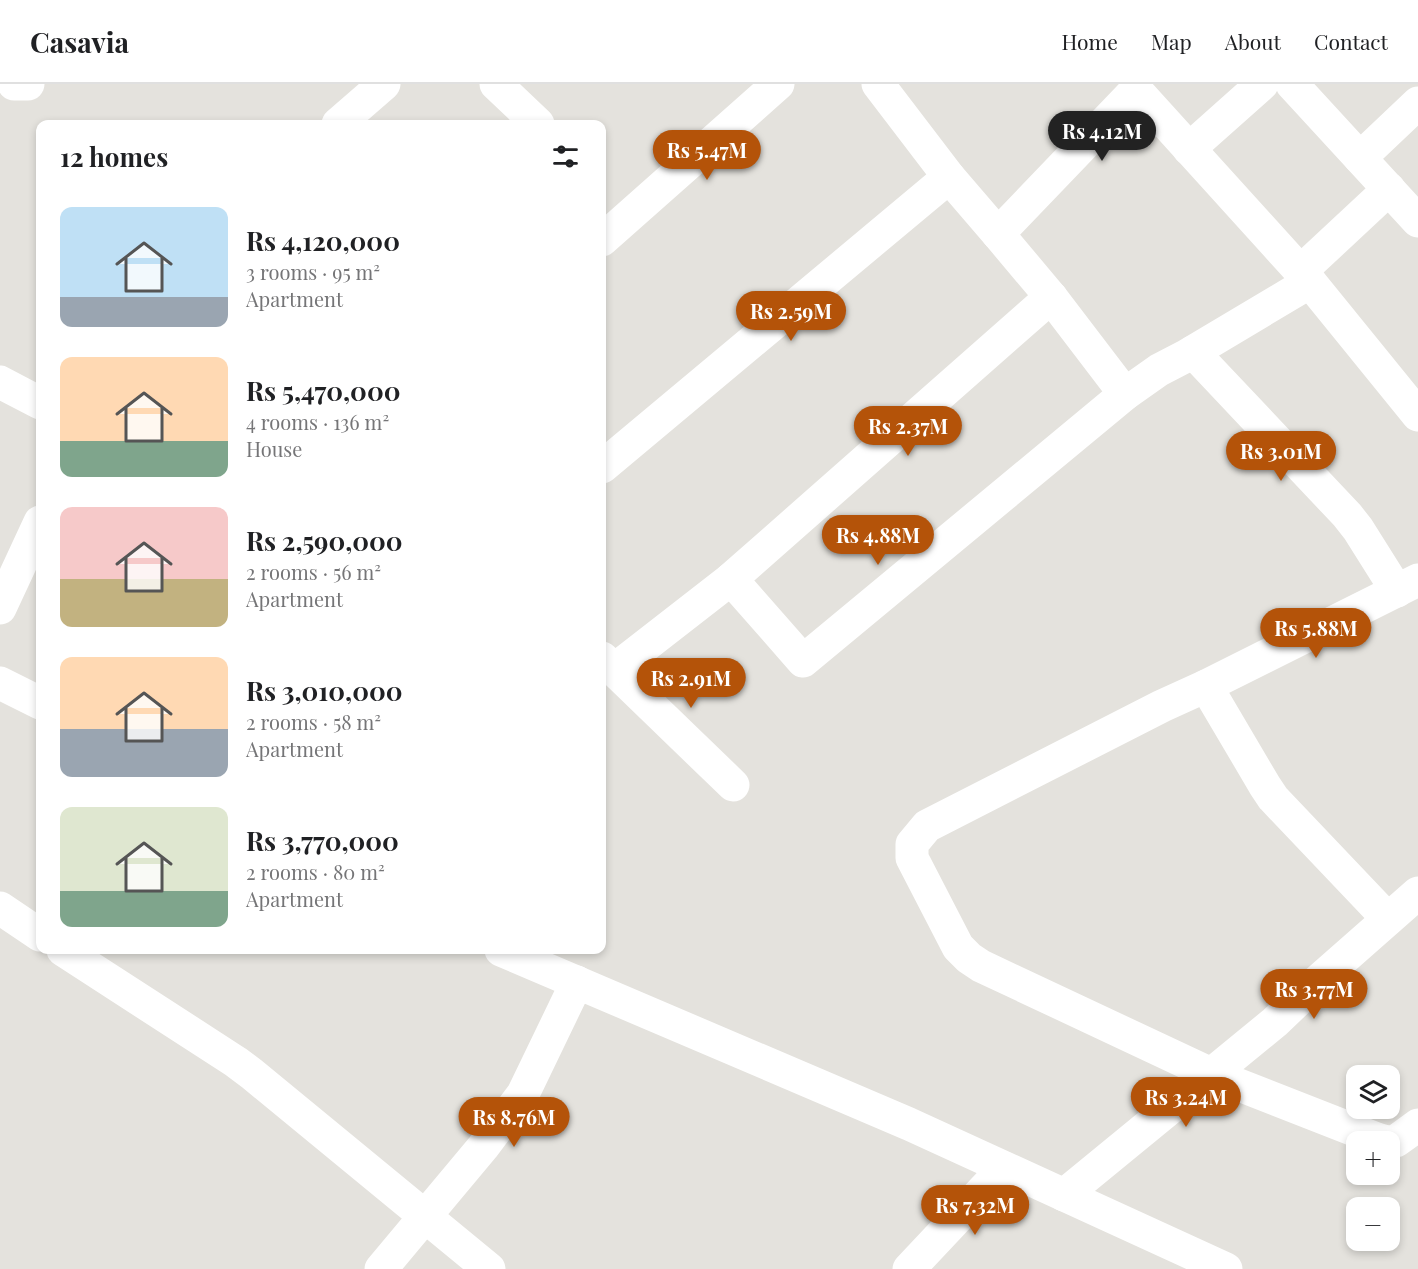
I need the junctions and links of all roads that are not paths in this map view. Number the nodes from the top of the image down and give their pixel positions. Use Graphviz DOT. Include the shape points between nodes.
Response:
graph roads {
  1 [pos="14,84"];
  2 [pos="28,84"];
  3 [pos="384,84"];
  4 [pos="496,84"];
  5 [pos="778,84"];
  6 [pos="878,84"];
  7 [pos="1262,84"];
  8 [pos="1292,84"];
  9 [pos="1133,87"];
  10 [pos="1418,103"];
  11 [pos="343,120"];
  12 [pos="533,120"];
  13 [pos="1189,149"];
  14 [pos="1360,158"];
  15 [pos="949,177"];
  16 [pos="1389,189"];
  17 [pos="1418,221"];
  18 [pos="607,224"];
  19 [pos="998,234"];
  20 [pos="1305,277"];
  21 [pos="1051,297"];
  22 [pos="1180,359"];
  23 [pos="0,382"];
  24 [pos="1125,394"];
  25 [pos="36,401"];
  26 [pos="1418,415"];
  27 [pos="606,464"];
  28 [pos="36,531"];
  29 [pos="731,579"];
  30 [pos="1407,585"];
  31 [pos="0,608"];
  32 [pos="608,664"];
  33 [pos="0,683"];
  34 [pos="1199,689"];
  35 [pos="36,700"];
  36 [pos="733,784"];
  37 [pos="1418,893"];
  38 [pos="0,908"];
  39 [pos="1388,919"];
  40 [pos="36,932"];
  41 [pos="69,954"];
  42 [pos="510,954"];
  43 [pos="577,982"];
  44 [pos="1210,1074"];
  45 [pos="1354,1131"];
  46 [pos="1004,1168"];
  47 [pos="1064,1195"];
  48 [pos="425,1216"];
  49 [pos="1211,1266"];
  50 [pos="381,1269"];
  51 [pos="489,1269"];
  52 [pos="909,1269"];
  1 -- 2 [label="street"];
  3 -- 11 [label="street"];
  4 -- 12 [label="street"];
  5 -- 18 [label="street"];
  6 -- 15 [label="street"];
  7 -- 13 [label="street"];
  8 -- 14 [label="street"];
  9 -- 13 [label="street"];
  9 -- 19 [label="street"];
  10 -- 14 [label="street"];
  13 -- 20 [label="street"];
  14 -- 16 [label="street"];
  15 -- 19 [label="street"];
  15 -- 27 [label="street"];
  16 -- 17 [label="street"];
  16 -- 20 [label="street"];
  19 -- 21 [label="street"];
  20 -- 22 [label="street"];
  20 -- 26 [label="street"];
  21 -- 24 [label="street"];
  21 -- 29 [label="street"];
  22 -- 24 [label="street"];
  22 -- 30 [label="street" via="1347,515"];
  23 -- 25 [label="street"];
  24 -- 29 [label="street" via="803,661"];
  28 -- 31 [label="street"];
  29 -- 32 [label="street"];
  30 -- 34 [label="street"];
  32 -- 36 [label="street"];
  33 -- 35 [label="street"];
  34 -- 39 [label="street" via="1274,798"];
  34 -- 44 [label="street" via="927,826 912,844 912,858 957,947 969,958"];
  37 -- 39 [label="street"];
  38 -- 40 [label="street"];
  39 -- 44 [label="street" via="1275,1022"];
  41 -- 48 [label="street" via="236,1062"];
  42 -- 43 [label="street"];
  43 -- 46 [label="street"];
  43 -- 48 [label="street" via="523,1094"];
  44 -- 45 [label="street"];
  44 -- 47 [label="street"];
  46 -- 47 [label="street"];
  46 -- 52 [label="street"];
  47 -- 49 [label="street"];
  48 -- 50 [label="street"];
  48 -- 51 [label="street"];
}
